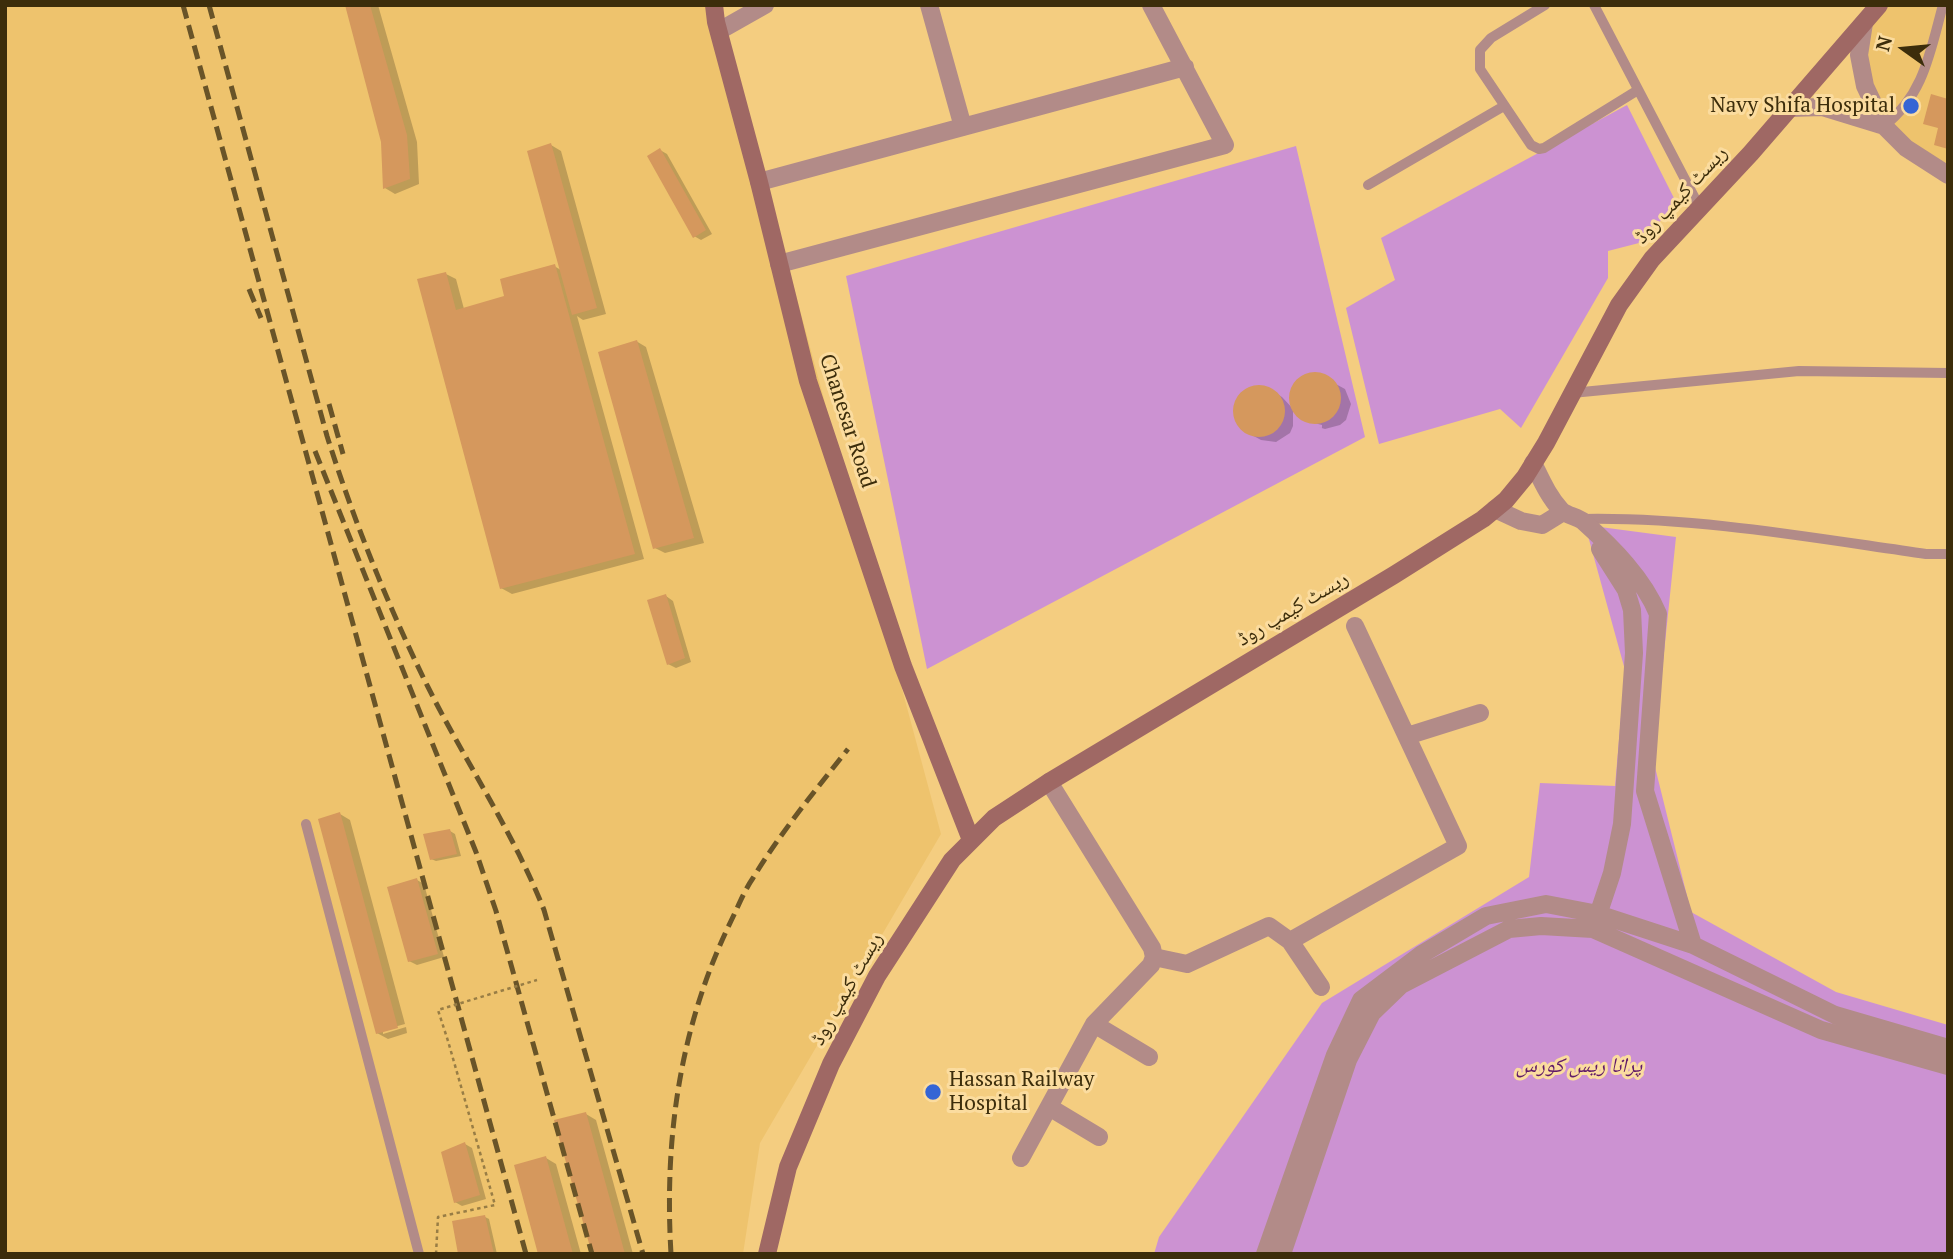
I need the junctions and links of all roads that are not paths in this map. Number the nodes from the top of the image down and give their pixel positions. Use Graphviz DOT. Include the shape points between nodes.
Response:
graph roads {
  1 [pos="714,5"];
  2 [pos="765,5"];
  3 [pos="929,5"];
  4 [pos="1152,5"];
  5 [pos="1545,5"];
  6 [pos="1594,5"];
  7 [pos="1879,5"];
  8 [pos="1943,5"];
  9 [pos="1864,23"];
  10 [pos="719,31"];
  11 [pos="1185,67"];
  12 [pos="1638,90"];
  13 [pos="1504,106"];
  14 [pos="1790,108"];
  15 [pos="1884,126"];
  16 [pos="963,127"];
  17 [pos="1948,175"];
  18 [pos="759,182"];
  19 [pos="1368,185"];
  20 [pos="1700,208"];
  21 [pos="779,264"];
  22 [pos="1948,373"];
  23 [pos="1572,393"];
  24 [pos="1533,463"];
  25 [pos="1495,509"];
  26 [pos="1563,512"];
  27 [pos="1581,519"];
  28 [pos="1948,554"];
  29 [pos="1355,626"];
  30 [pos="1480,713"];
  31 [pos="1407,736"];
  32 [pos="1049,782"];
  33 [pos="306,824"];
  34 [pos="971,840"];
  35 [pos="1596,922"];
  36 [pos="1290,941"];
  37 [pos="1693,945"];
  38 [pos="1154,957"];
  39 [pos="1321,987"];
  40 [pos="1094,1024"];
  41 [pos="1948,1048"];
  42 [pos="1149,1057"];
  43 [pos="1948,1066"];
  44 [pos="1049,1107"];
  45 [pos="1099,1137"];
  46 [pos="1021,1158"];
  47 [pos="419,1254"];
  48 [pos="767,1254"];
  49 [pos="1265,1254"];
  50 [pos="1282,1254"];
  1 -- 10 [label="street, Chanesar Road"];
  2 -- 10 [label="street"];
  3 -- 16 [label="street"];
  4 -- 11 [label="street"];
  5 -- 13 [label="lane" via="1491,38 1480,50 1480,69"];
  6 -- 12 [label="lane"];
  7 -- 9 [label="street, ریسٹ کیمپ روڈ"];
  8 -- 15 [label="lane" via="1913,97"];
  9 -- 14 [label="street, ریسٹ کیمپ روڈ"];
  9 -- 15 [label="street" via="1859,55 1865,86"];
  10 -- 18 [label="street, Chanesar Road"];
  11 -- 16 [label="street"];
  11 -- 21 [label="street" via="1225,145"];
  12 -- 13 [label="lane" via="1539,149 1531,145"];
  12 -- 20 [label="lane"];
  13 -- 19 [label="lane"];
  14 -- 15 [label="street" via="1822,107"];
  14 -- 20 [label="street, ریسٹ کیمپ روڈ"];
  15 -- 17 [label="street" via="1906,148"];
  16 -- 18 [label="street"];
  18 -- 21 [label="street, Chanesar Road"];
  20 -- 23 [label="street, ریسٹ کیمپ روڈ" via="1652,259 1619,305"];
  21 -- 34 [label="street, Chanesar Road" via="808,381 903,666"];
  22 -- 23 [label="lane" via="1799,371"];
  23 -- 24 [label="street, ریسٹ کیمپ روڈ"];
  24 -- 25 [label="street, ریسٹ کیمپ روڈ"];
  24 -- 26 [label="street"];
  25 -- 26 [label="street" via="1542,525"];
  25 -- 32 [label="street, ریسٹ کیمپ روڈ" via="1394,575"];
  26 -- 27 [label="street"];
  27 -- 28 [label="lane" via="1624,518 1773,532"];
  27 -- 35 [label="street" via="1626,590 1634,653 1622,824"];
  27 -- 37 [label="street" via="1632,570 1658,614 1645,791"];
  29 -- 31 [label="street"];
  30 -- 31 [label="street"];
  31 -- 36 [label="street" via="1458,846"];
  32 -- 34 [label="street, ریسٹ کیمپ روڈ" via="994,818"];
  32 -- 38 [label="street"];
  33 -- 47 [label="lane"];
  34 -- 48 [label="street, ریسٹ کیمپ روڈ" via="952,860 877,976 831,1064 788,1167"];
  35 -- 37 [label="street"];
  35 -- 43 [label="street" via="1821,1030"];
  35 -- 49 [label="street" via="1546,904 1486,916 1422,954 1361,1000 1335,1055"];
  35 -- 50 [label="street" via="1509,929 1401,985 1371,1013 1348,1060"];
  36 -- 38 [label="street" via="1269,926 1187,964"];
  36 -- 39 [label="street"];
  37 -- 41 [label="street" via="1835,1015"];
  38 -- 40 [label="street"];
  40 -- 42 [label="street"];
  40 -- 44 [label="street"];
  44 -- 45 [label="street"];
  44 -- 46 [label="street"];
}
